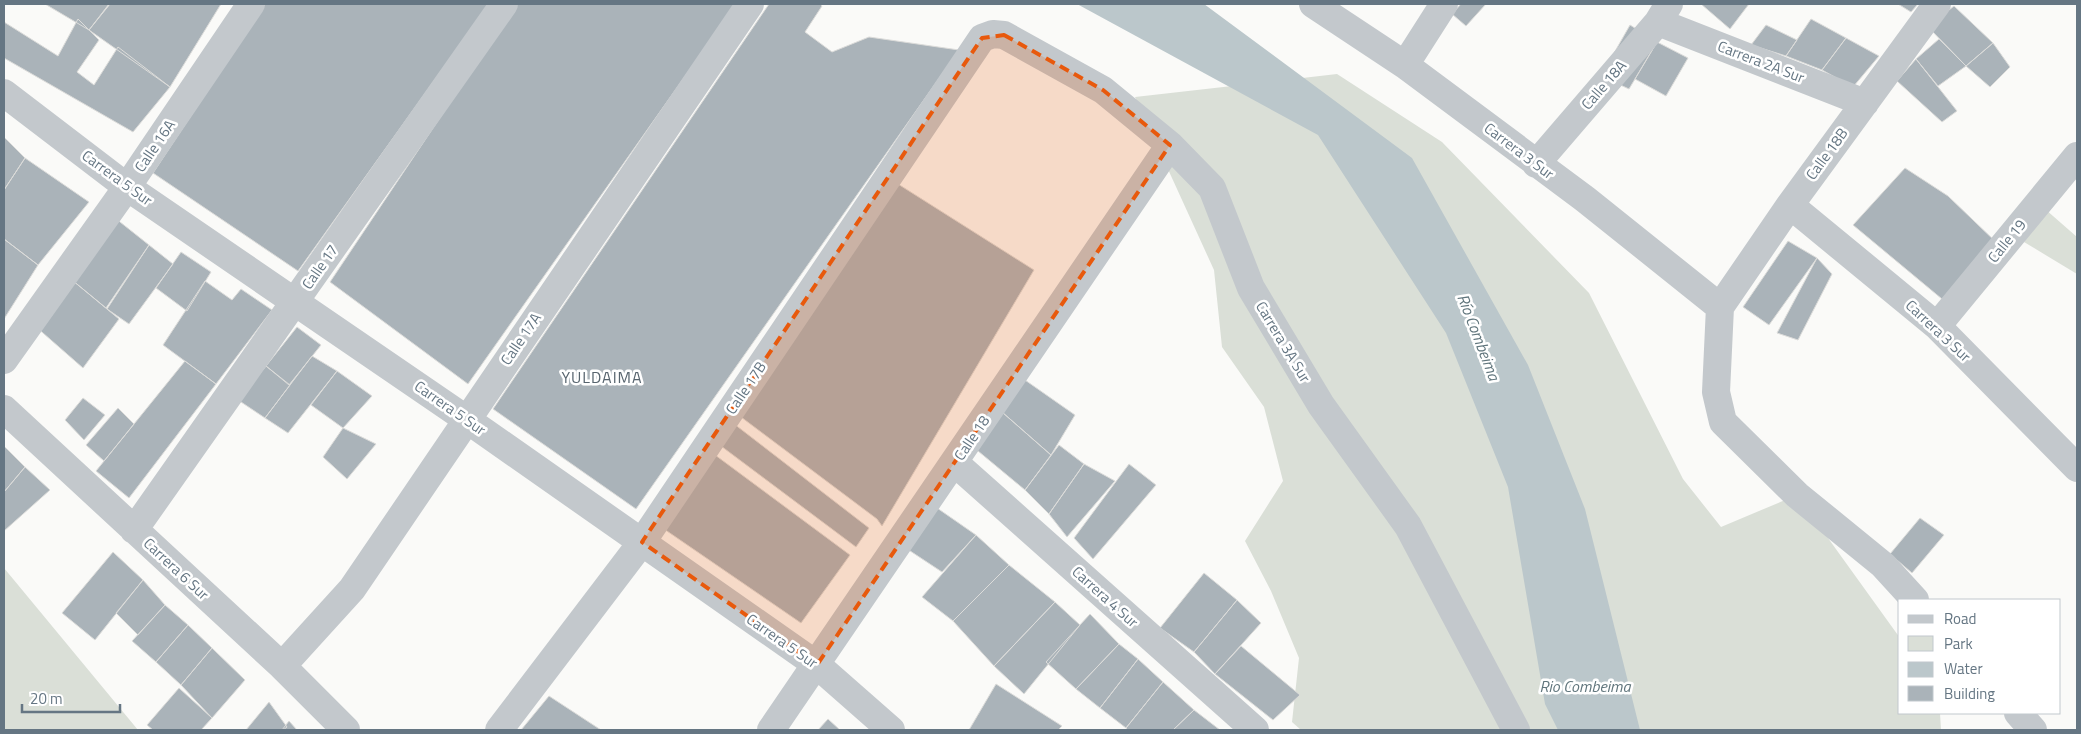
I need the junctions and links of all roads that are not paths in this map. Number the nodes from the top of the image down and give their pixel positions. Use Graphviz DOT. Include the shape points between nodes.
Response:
graph roads {
  1 [pos="251,4"];
  2 [pos="504,4"];
  3 [pos="750,4"];
  4 [pos="1313,4"];
  5 [pos="1444,4"];
  6 [pos="1937,4"];
  7 [pos="1664,13"];
  8 [pos="982,38"];
  9 [pos="1405,65"];
  10 [pos="4,93"];
  11 [pos="1865,102"];
  12 [pos="1170,145"];
  13 [pos="2077,156"];
  14 [pos="1536,164"];
  15 [pos="127,187"];
  16 [pos="1790,205"];
  17 [pos="296,303"];
  18 [pos="1720,307"];
  19 [pos="1937,326"];
  20 [pos="4,360"];
  21 [pos="4,410"];
  22 [pos="466,419"];
  23 [pos="955,463"];
  24 [pos="2077,468"];
  25 [pos="134,530"];
  26 [pos="642,542"];
  27 [pos="1914,599"];
  28 [pos="817,665"];
  29 [pos="282,666"];
  30 [pos="2019,714"];
  31 [pos="346,730"];
  32 [pos="499,730"];
  33 [pos="771,730"];
  34 [pos="891,730"];
  35 [pos="1255,730"];
  36 [pos="1516,730"];
  37 [pos="2033,730"];
  1 -- 15 [label="street, Calle 16A"];
  2 -- 17 [label="street, Calle 17"];
  3 -- 22 [label="street, Calle 17A"];
  4 -- 9 [label="street, Carrera 3 Sur"];
  5 -- 9 [label="street"];
  6 -- 11 [label="street, Calle 18B"];
  7 -- 11 [label="street, Carrera 2A Sur"];
  7 -- 14 [label="street, Calle 18A"];
  8 -- 12 [label="street, Carrera 3A Sur" via="1004,35 1095,86"];
  8 -- 26 [label="street, Calle 17B"];
  9 -- 14 [label="street, Carrera 3 Sur"];
  10 -- 15 [label="street, Carrera 5 Sur"];
  11 -- 16 [label="street, Calle 18B"];
  12 -- 23 [label="street, Calle 18"];
  12 -- 36 [label="street, Carrera 3A Sur" via="1212,188 1251,288 1321,405 1408,526"];
  13 -- 19 [label="street, Calle 19"];
  14 -- 18 [label="street, Carrera 3 Sur"];
  15 -- 17 [label="street, Carrera 5 Sur"];
  15 -- 20 [label="street, Calle 16A"];
  16 -- 18 [label="street, Calle 18B"];
  16 -- 19 [label="street, Carrera 3 Sur"];
  17 -- 22 [label="street, Carrera 5 Sur"];
  17 -- 25 [label="street, Calle 17"];
  18 -- 27 [label="street" via="1716,392 1724,422 1796,495 1883,565"];
  19 -- 24 [label="street, Carrera 3 Sur"];
  21 -- 25 [label="street, Carrera 6 Sur"];
  22 -- 26 [label="street, Carrera 5 Sur"];
  22 -- 29 [label="street, Calle 17A" via="352,589"];
  23 -- 28 [label="street, Calle 18"];
  23 -- 35 [label="street, Carrera 4 Sur"];
  25 -- 29 [label="street, Carrera 6 Sur"];
  26 -- 28 [label="street, Carrera 5 Sur"];
  26 -- 32 [label="street, Calle 17B"];
  28 -- 33 [label="street, Calle 18"];
  28 -- 34 [label="street, Carrera 5 Sur"];
  29 -- 31 [label="street, Carrera 6 Sur"];
  30 -- 37 [label="street"];
}
